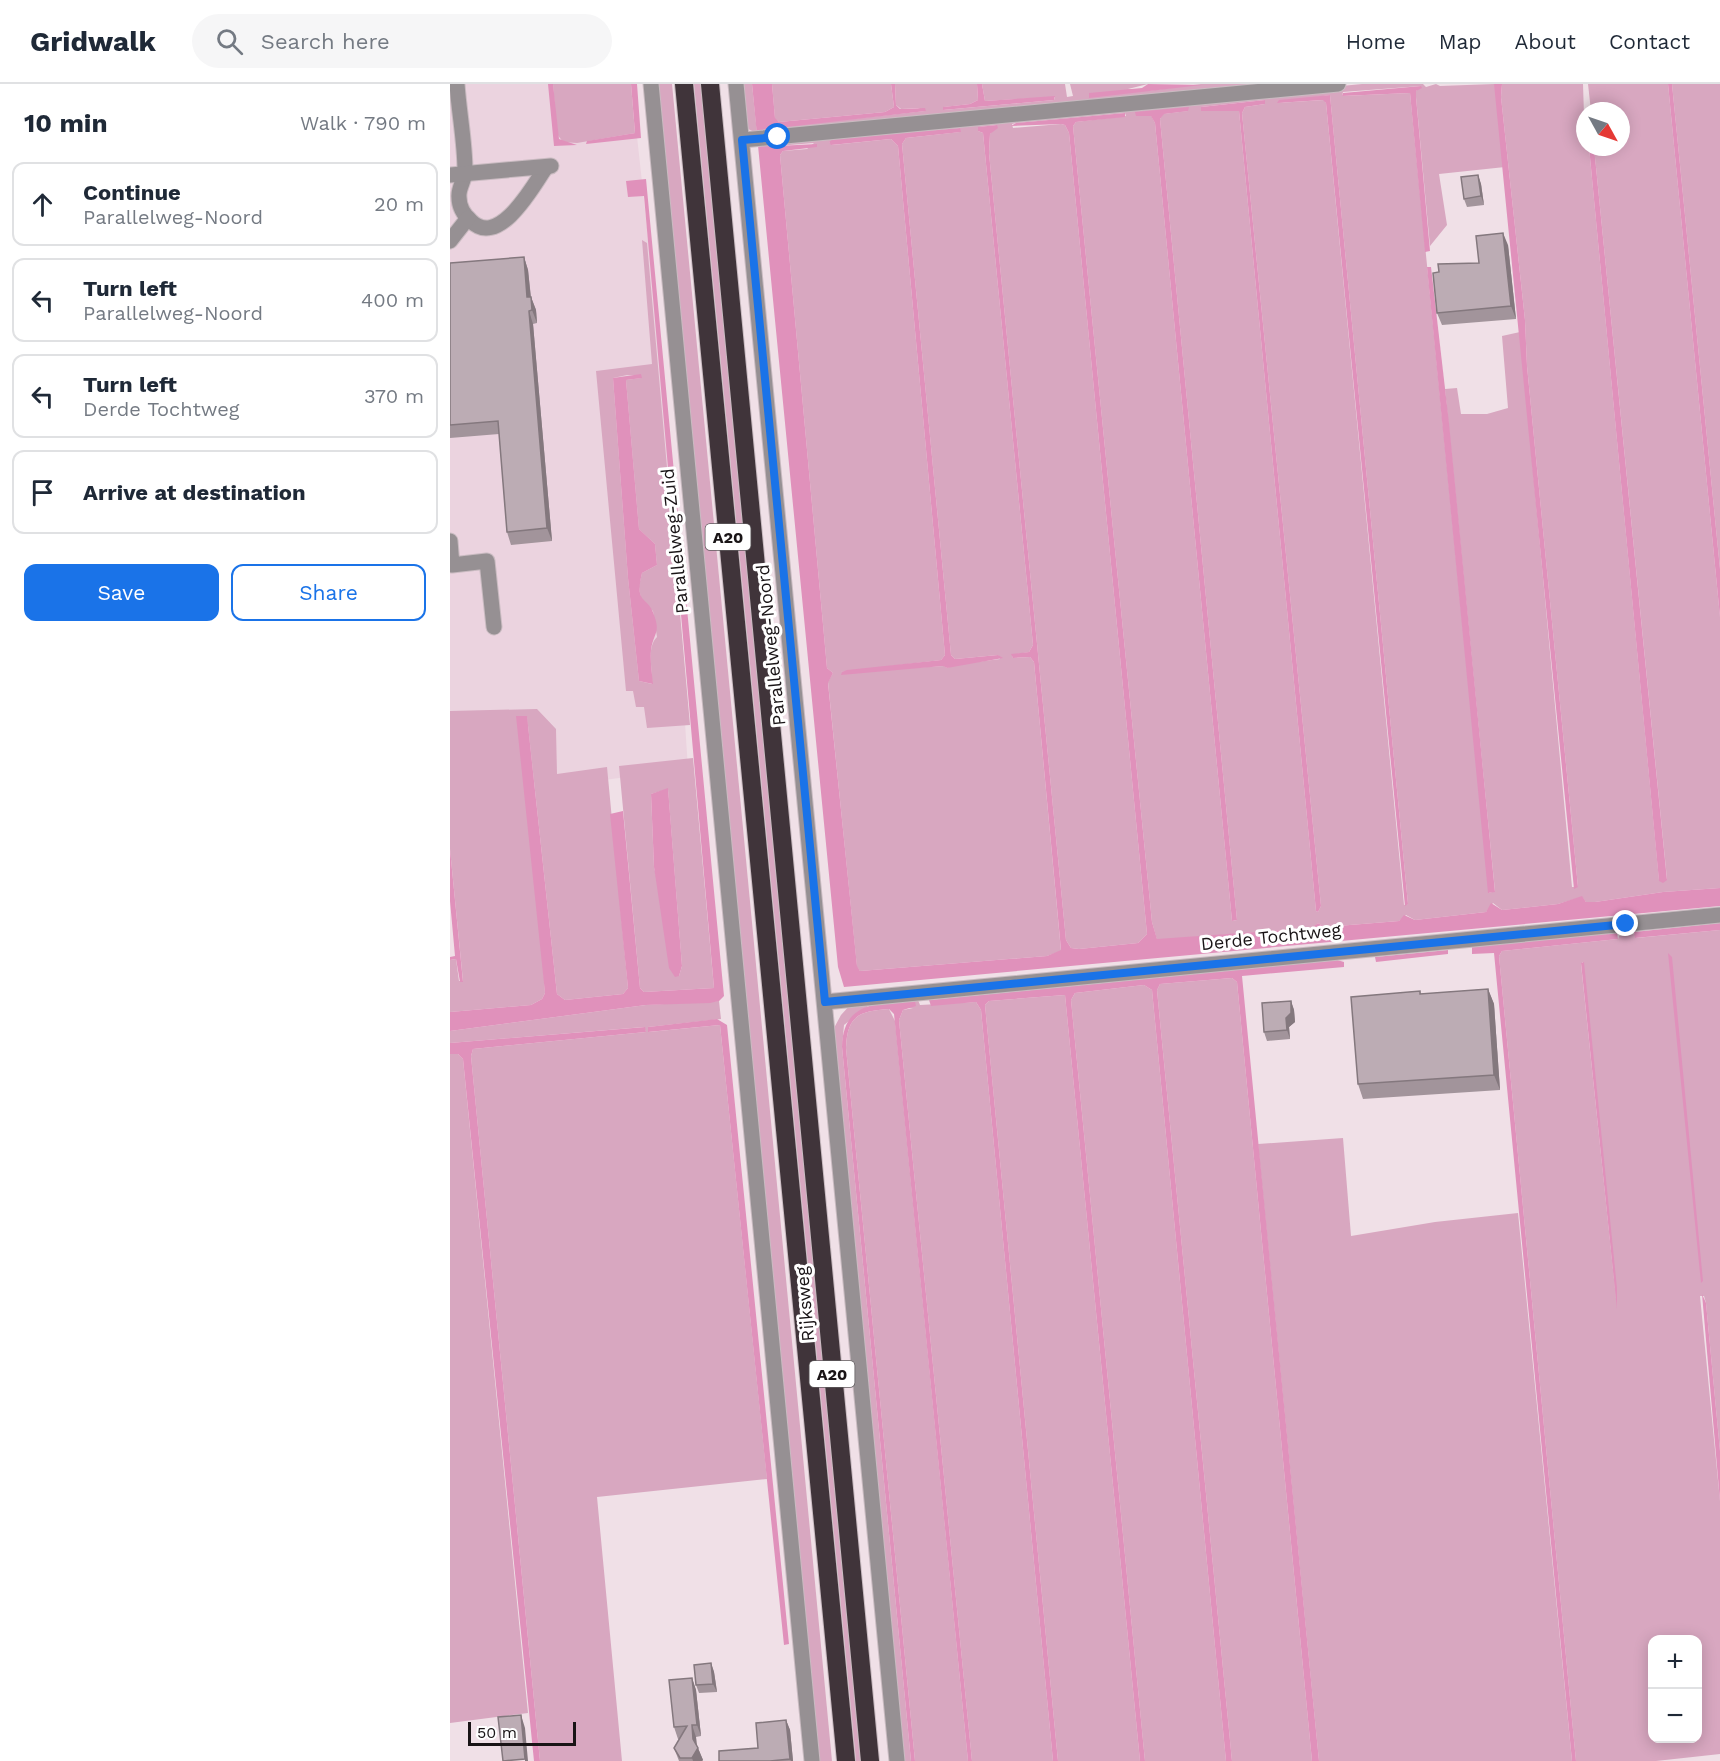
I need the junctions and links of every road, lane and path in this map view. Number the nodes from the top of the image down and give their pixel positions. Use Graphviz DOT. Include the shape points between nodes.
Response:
graph roads {
  1 [pos="457,84"];
  2 [pos="651,84"];
  3 [pos="684,84"];
  4 [pos="710,84"];
  5 [pos="736,84"];
  6 [pos="1338,84"];
  7 [pos="746,140"];
  8 [pos="458,175"];
  9 [pos="468,218"];
  10 [pos="450,241"];
  11 [pos="450,541"];
  12 [pos="451,566"];
  13 [pos="494,627"];
  14 [pos="1720,915"];
  15 [pos="740,993"];
  16 [pos="825,1002"];
  17 [pos="812,1761"];
  18 [pos="846,1761"];
  19 [pos="870,1761"];
  20 [pos="897,1761"];
  1 -- 8 [label="street"];
  2 -- 15 [label="street, Parallelweg-Zuid"];
  3 -- 18 [label="highway, Rijksweg / A20"];
  4 -- 19 [label="highway, Rijksweg / A20"];
  5 -- 7 [label="street, Parallelweg-Noord"];
  6 -- 7 [label="street"];
  7 -- 16 [label="street, Parallelweg-Noord"];
  8 -- 9 [label="street" via="460,206"];
  8 -- 9 [label="street" via="550,166 502,223 483,228"];
  9 -- 10 [label="street"];
  11 -- 12 [label="street"];
  12 -- 13 [label="street" via="487,561"];
  14 -- 16 [label="street, Derde Tochtweg"];
  15 -- 17 [label="street, Rijksweg"];
  16 -- 20 [label="street"];
}
